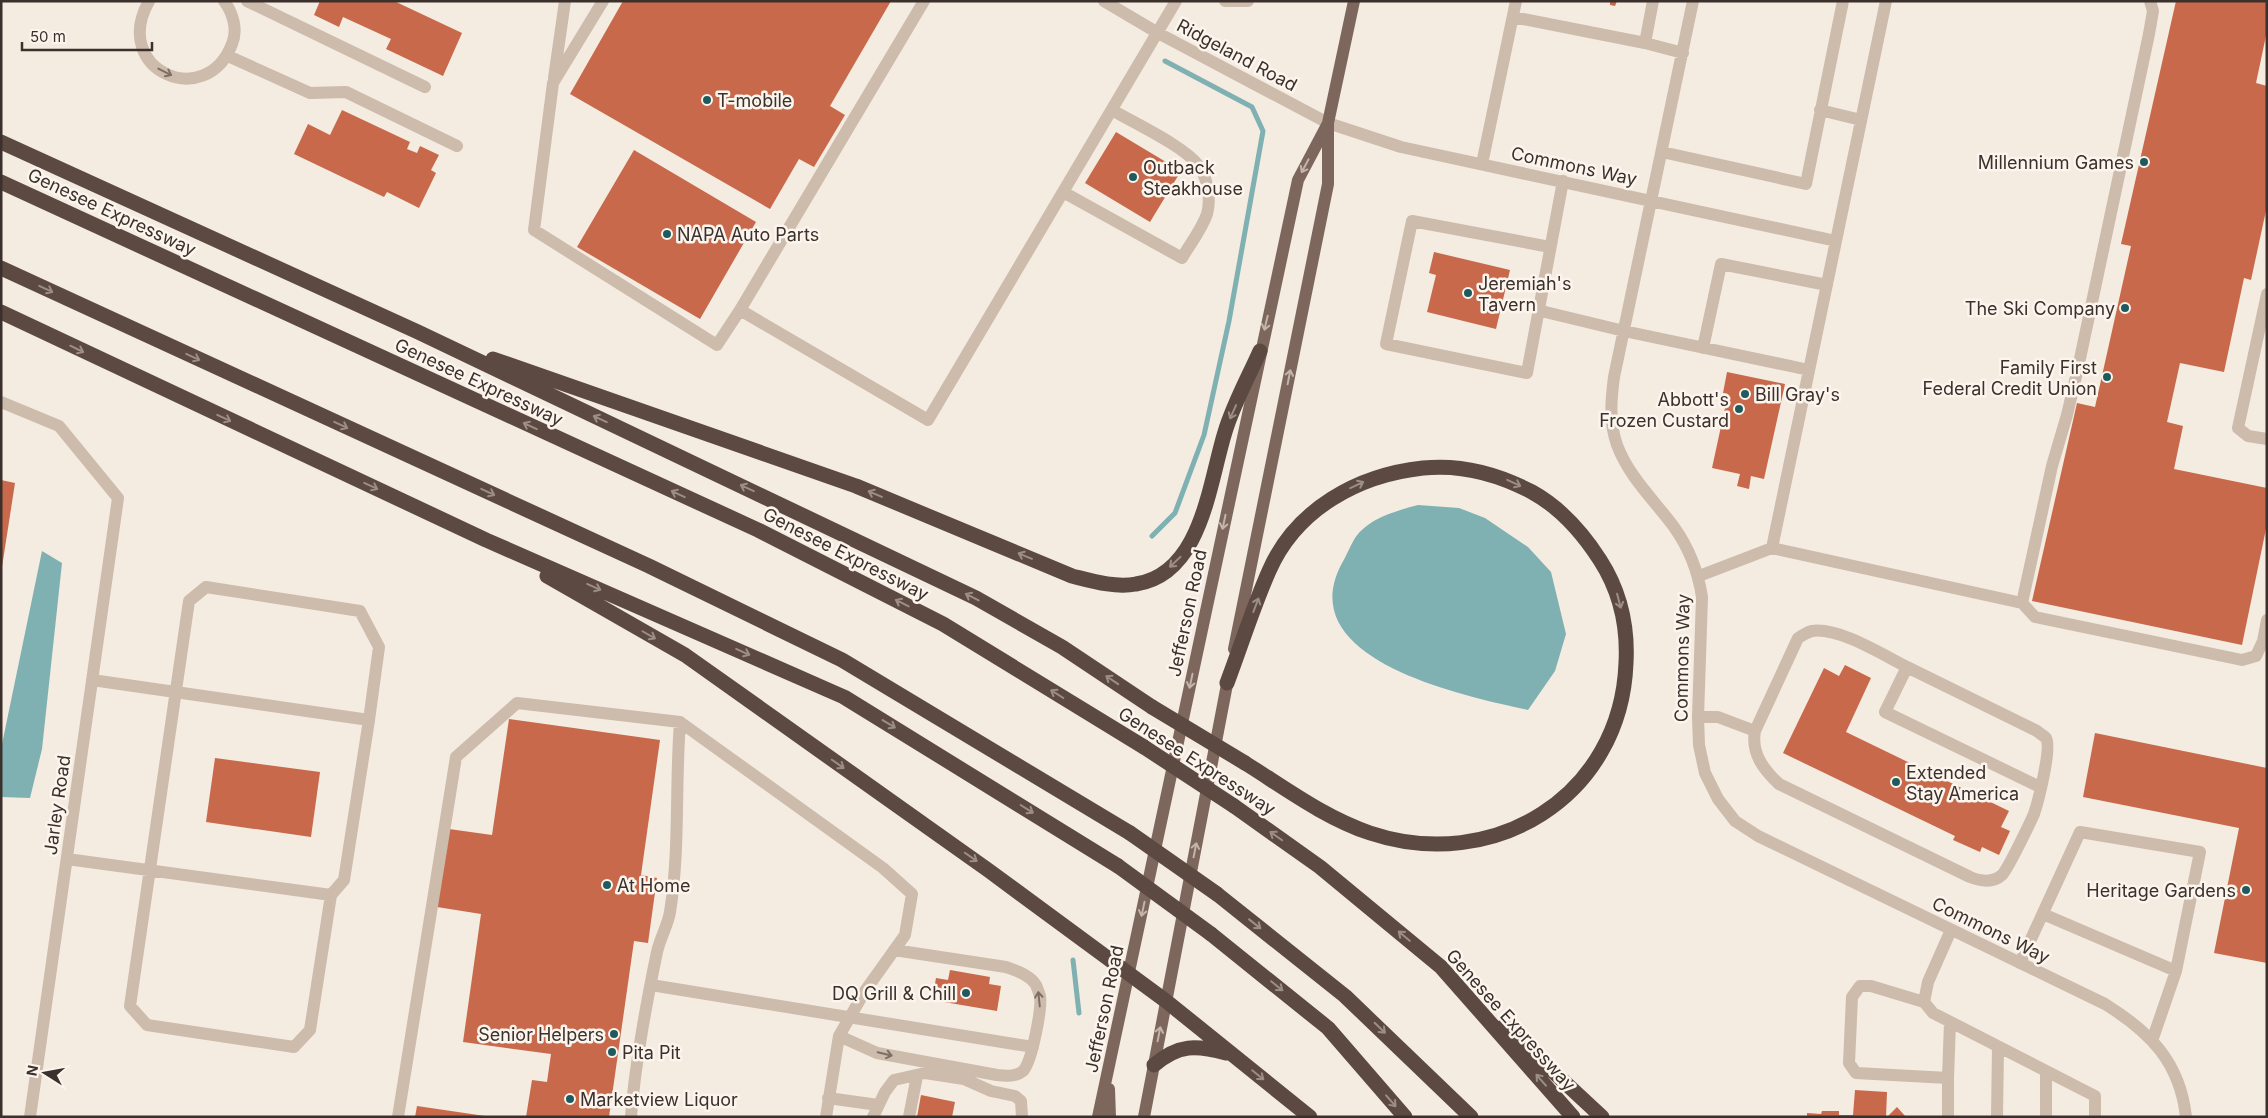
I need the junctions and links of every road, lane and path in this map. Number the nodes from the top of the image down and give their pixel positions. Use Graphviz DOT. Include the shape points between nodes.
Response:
graph roads {
  1 [pos="150,1"];
  2 [pos="224,1"];
  3 [pos="247,1"];
  4 [pos="565,1"];
  5 [pos="603,1"];
  6 [pos="924,1"];
  7 [pos="1104,1"];
  8 [pos="1176,1"];
  9 [pos="1225,1"];
  10 [pos="1248,1"];
  11 [pos="1354,1"];
  12 [pos="1516,1"];
  13 [pos="1653,1"];
  14 [pos="1694,1"];
  15 [pos="1843,1"];
  16 [pos="1886,1"];
  17 [pos="2150,1"];
  18 [pos="1513,17"];
  19 [pos="1158,33"];
  20 [pos="1645,43"];
  21 [pos="1683,53"];
  22 [pos="228,56"];
  23 [pos="553,83"];
  24 [pos="425,87"];
  25 [pos="1112,110"];
  26 [pos="1820,110"];
  27 [pos="1862,120"];
  28 [pos="1328,123"];
  29 [pos="1,142"];
  30 [pos="457,146"];
  31 [pos="1662,152"];
  32 [pos="1482,164"];
  33 [pos="1562,181"];
  34 [pos="1,182"];
  35 [pos="1064,192"];
  36 [pos="1652,201"];
  37 [pos="1836,241"];
  38 [pos="1550,247"];
  39 [pos="1,268"];
  40 [pos="1827,285"];
  41 [pos="2267,294"];
  42 [pos="740,310"];
  43 [pos="1537,310"];
  44 [pos="1,312"];
  45 [pos="1624,331"];
  46 [pos="418,332"];
  47 [pos="1703,348"];
  48 [pos="1260,352"];
  49 [pos="1809,370"];
  50 [pos="1,402"];
  51 [pos="2267,439"];
  52 [pos="486,540"];
  53 [pos="1772,548"];
  54 [pos="1699,576"];
  55 [pos="2022,603"];
  56 [pos="2267,620"];
  57 [pos="1907,666"];
  58 [pos="92,680"];
  59 [pos="1227,683"];
  60 [pos="175,692"];
  61 [pos="1698,717"];
  62 [pos="369,720"];
  63 [pos="680,722"];
  64 [pos="1755,731"];
  65 [pos="2040,787"];
  66 [pos="67,858"];
  67 [pos="148,871"];
  68 [pos="331,895"];
  69 [pos="2043,914"];
  70 [pos="1952,930"];
  71 [pos="894,950"];
  72 [pos="2020,963"];
  73 [pos="1441,967"];
  74 [pos="2176,971"];
  75 [pos="1129,975"];
  76 [pos="651,985"];
  77 [pos="1166,1001"];
  78 [pos="1924,1002"];
  79 [pos="850,1016"];
  80 [pos="1950,1022"];
  81 [pos="840,1036"];
  82 [pos="2152,1041"];
  83 [pos="1033,1047"];
  84 [pos="1998,1047"];
  85 [pos="1233,1055"];
  86 [pos="1154,1065"];
  87 [pos="1108,1069"];
  88 [pos="2046,1072"];
  89 [pos="917,1076"];
  90 [pos="1948,1078"];
  91 [pos="828,1098"];
  92 [pos="875,1111"];
  93 [pos="30,1117"];
  94 [pos="398,1117"];
  95 [pos="631,1117"];
  96 [pos="826,1117"];
  97 [pos="909,1117"];
  98 [pos="1022,1117"];
  99 [pos="1098,1117"];
  100 [pos="1110,1117"];
  101 [pos="1144,1117"];
  102 [pos="1310,1117"];
  103 [pos="1405,1117"];
  104 [pos="1471,1117"];
  105 [pos="1573,1117"];
  106 [pos="1602,1117"];
  107 [pos="1948,1117"];
  108 [pos="1997,1117"];
  109 [pos="2046,1117"];
  110 [pos="2095,1117"];
  111 [pos="2186,1117"];
  1 -- 22 [label="street, one-way" via="142,14 139,29 147,58 158,69 187,79 203,76"];
  2 -- 22 [label="street" via="234,24 234,40"];
  3 -- 24 [label="street"];
  4 -- 23 [label="street"];
  5 -- 23 [label="street"];
  6 -- 42 [label="street"];
  7 -- 19 [label="street, Ridgeland Road"];
  8 -- 19 [label="street"];
  9 -- 10 [label="street"];
  11 -- 28 [label="main road, Jefferson Road"];
  12 -- 18 [label="street"];
  13 -- 20 [label="street"];
  14 -- 21 [label="street"];
  15 -- 26 [label="street"];
  16 -- 27 [label="street"];
  17 -- 55 [label="street" via="2153,11 2149,34 2115,194 2072,396 2052,466"];
  18 -- 20 [label="street"];
  18 -- 32 [label="street"];
  19 -- 25 [label="street"];
  19 -- 28 [label="street, Ridgeland Road"];
  20 -- 21 [label="street"];
  21 -- 31 [label="street"];
  22 -- 30 [label="street" via="310,93 346,92"];
  23 -- 42 [label="street" via="534,230 717,346"];
  25 -- 35 [label="street"];
  25 -- 35 [label="street" via="1188,154 1200,167 1208,188 1209,204 1182,258"];
  26 -- 27 [label="street"];
  26 -- 31 [label="street" via="1806,184"];
  27 -- 37 [label="street"];
  28 -- 32 [label="street, Commons Way" via="1401,147"];
  28 -- 48 [label="main road, Jefferson Road, one-way" via="1298,180"];
  59 -- 28 [label="main road, Jefferson Road, one-way" via="1328,184"];
  29 -- 46 [label="highway"];
  31 -- 36 [label="street"];
  32 -- 33 [label="street, Commons Way"];
  33 -- 36 [label="street, Commons Way"];
  33 -- 38 [label="street"];
  73 -- 34 [label="highway, Genesee Expressway, one-way, bridge" via="1320,867 1234,806 943,624 758,530"];
  35 -- 42 [label="street" via="928,420"];
  36 -- 37 [label="street"];
  36 -- 45 [label="street, Commons Way"];
  37 -- 40 [label="street"];
  38 -- 43 [label="street"];
  38 -- 43 [label="street" via="1412,221 1386,344 1526,373"];
  39 -- 104 [label="highway, one-way, bridge" via="648,566 842,660 1130,833 1217,894 1346,996"];
  40 -- 47 [label="street" via="1721,264"];
  40 -- 49 [label="street"];
  41 -- 51 [label="street" via="2238,428 2248,436"];
  43 -- 45 [label="street"];
  44 -- 52 [label="highway, one-way"];
  45 -- 47 [label="street"];
  45 -- 54 [label="street, Commons Way" via="1611,403 1617,444 1628,468 1689,551"];
  48 -- 46 [label="highway, one-way" via="1225,430 1196,535 1185,553 1166,571 1150,581 1135,585 1072,576 856,486"];
  59 -- 46 [label="highway, one-way, bridge" via="1270,569 1287,540 1330,500 1356,484 1394,472 1440,466 1492,474 1557,508 1591,546 1617,591 1623,617 1627,652 1625,690 1616,722 1600,755 1564,798 1537,818 1489,838 1465,843 1431,845 1371,833 1338,820 1152,707 1062,647 976,598"];
  47 -- 49 [label="street"];
  48 -- 75 [label="main road, Jefferson Road, one-way"];
  49 -- 53 [label="street"];
  50 -- 58 [label="street, Jarley Road" via="59,426 118,498"];
  52 -- 75 [label="highway, one-way" via="685,655 988,870"];
  52 -- 103 [label="highway, one-way, bridge" via="844,697 1118,866 1211,934 1328,1028"];
  53 -- 54 [label="street"];
  53 -- 55 [label="street"];
  54 -- 61 [label="street, Commons Way" via="1702,597"];
  55 -- 56 [label="street" via="2035,617 2242,660 2256,656"];
  57 -- 64 [label="street" via="1842,636 1810,631 1798,638"];
  57 -- 65 [label="street" via="2046,738 2048,747"];
  57 -- 65 [label="street" via="1885,712"];
  58 -- 60 [label="street"];
  58 -- 66 [label="street, Jarley Road"];
  77 -- 59 [label="main road, Jefferson Road, one-way"];
  60 -- 62 [label="street"];
  60 -- 62 [label="street" via="189,601 206,587 360,611 379,647"];
  60 -- 67 [label="street"];
  61 -- 64 [label="street" via="1718,717"];
  61 -- 70 [label="street, Commons Way" via="1705,773 1718,799 1735,821 1758,836"];
  62 -- 68 [label="street" via="344,880"];
  63 -- 71 [label="street" via="883,868 912,894 905,934"];
  63 -- 76 [label="street" via="674,889"];
  63 -- 94 [label="street" via="517,703 456,756"];
  64 -- 65 [label="street" via="1755,751 1760,763 1779,784 1980,881 1993,880 2003,874 2034,814"];
  66 -- 67 [label="street"];
  66 -- 93 [label="street, Jarley Road"];
  67 -- 68 [label="street"];
  67 -- 68 [label="street" via="130,1006 147,1025 294,1046 310,1030"];
  69 -- 72 [label="street"];
  69 -- 74 [label="street"];
  69 -- 74 [label="street" via="2080,832 2200,852"];
  70 -- 72 [label="street, Commons Way"];
  70 -- 78 [label="street" via="1928,982"];
  71 -- 79 [label="street"];
  83 -- 71 [label="street, one-way" via="1040,996 1036,984 1020,972"];
  72 -- 82 [label="street, Commons Way" via="2104,1004 2131,1020"];
  105 -- 73 [label="highway, Genesee Expressway, one-way"];
  73 -- 106 [label="highway"];
  74 -- 82 [label="street"];
  75 -- 77 [label="highway"];
  75 -- 87 [label="main road, Jefferson Road"];
  76 -- 79 [label="street"];
  76 -- 95 [label="street"];
  77 -- 85 [label="highway"];
  86 -- 77 [label="main road, Jefferson Road, one-way"];
  78 -- 80 [label="street" via="1933,1013"];
  78 -- 90 [label="street" via="1871,986 1860,986 1852,997 1849,1063 1856,1073"];
  79 -- 81 [label="street"];
  79 -- 83 [label="street"];
  80 -- 84 [label="street"];
  80 -- 90 [label="street"];
  81 -- 83 [label="street, one-way" via="882,1054 1009,1076 1024,1070"];
  81 -- 91 [label="street"];
  82 -- 111 [label="street, Commons Way" via="2175,1071"];
  84 -- 88 [label="street"];
  84 -- 108 [label="street"];
  85 -- 86 [label="highway" via="1192,1046 1176,1050"];
  85 -- 102 [label="highway, one-way"];
  86 -- 101 [label="main road, Jefferson Road"];
  87 -- 99 [label="main road, Jefferson Road"];
  87 -- 100 [label="main road"];
  88 -- 109 [label="street"];
  88 -- 110 [label="street" via="2095,1096"];
  89 -- 92 [label="street" via="894,1080"];
  89 -- 97 [label="street"];
  89 -- 98 [label="street" via="925,1073 964,1079 990,1091 1015,1096 1022,1101"];
  90 -- 107 [label="street"];
  91 -- 92 [label="street"];
  91 -- 96 [label="street"];
}
